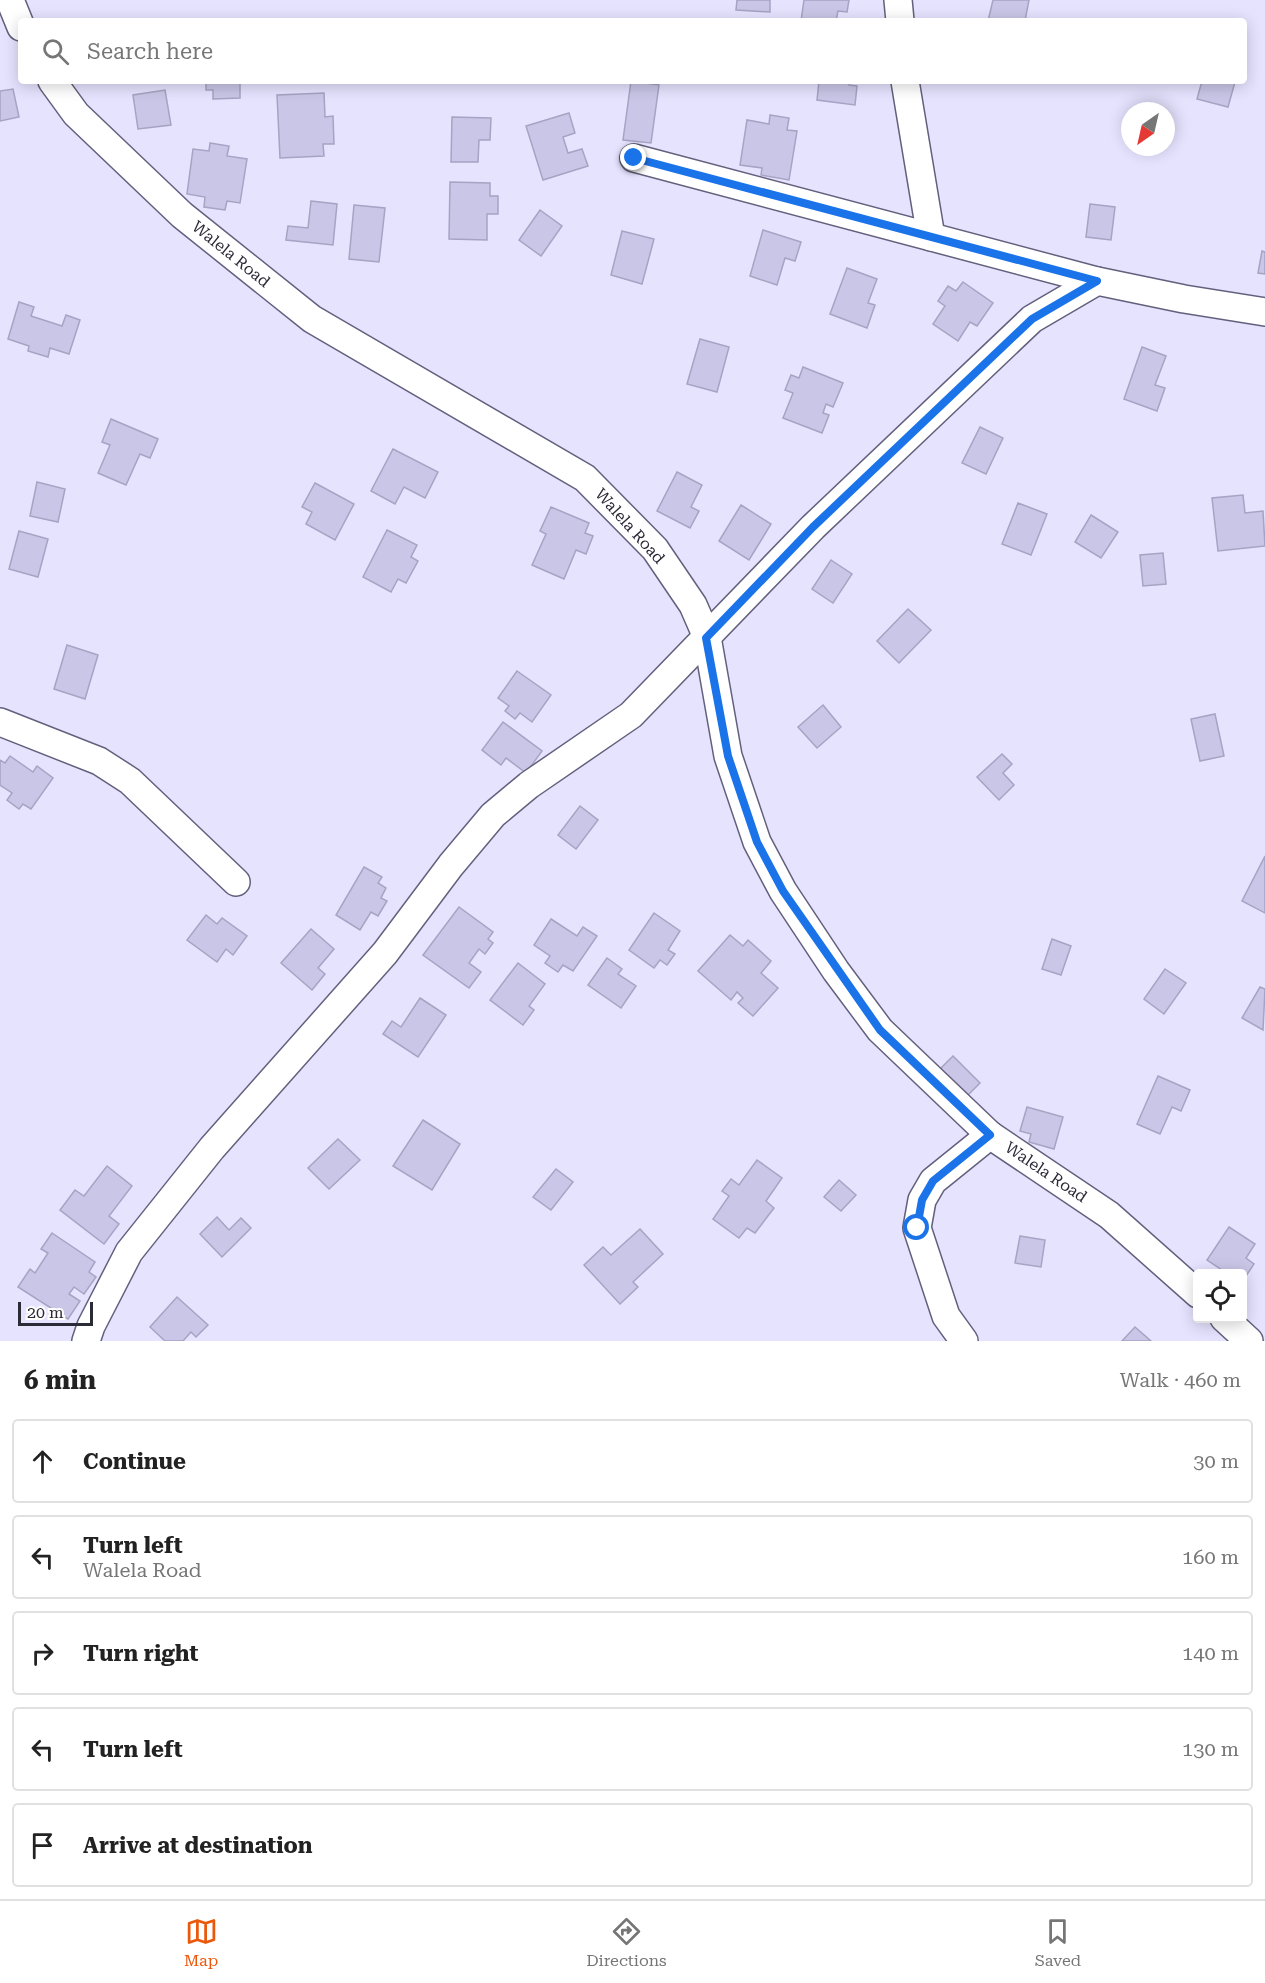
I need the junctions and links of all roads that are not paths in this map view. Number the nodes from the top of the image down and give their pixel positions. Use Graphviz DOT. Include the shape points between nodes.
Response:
graph roads {
  1 [pos="10,0"];
  2 [pos="898,0"];
  3 [pos="900,18"];
  4 [pos="18,20"];
  5 [pos="54,84"];
  6 [pos="906,84"];
  7 [pos="634,158"];
  8 [pos="931,237"];
  9 [pos="1097,281"];
  10 [pos="1265,312"];
  11 [pos="706,638"];
  12 [pos="0,722"];
  13 [pos="236,882"];
  14 [pos="990,1135"];
  15 [pos="1193,1290"];
  16 [pos="1229,1323"];
  17 [pos="86,1341"];
  18 [pos="964,1341"];
  19 [pos="1249,1341"];
  1 -- 4 [label="street"];
  2 -- 3 [label="street"];
  5 -- 11 [label="street, Walela Road" via="76,114 182,215 312,319 585,478 655,549 693,605"];
  6 -- 8 [label="street"];
  7 -- 8 [label="street"];
  8 -- 9 [label="street"];
  9 -- 10 [label="street"];
  9 -- 11 [label="street" via="1032,319 813,527"];
  11 -- 14 [label="street, Walela Road" via="728,756 757,842 783,891 880,1030"];
  11 -- 17 [label="street" via="631,715 529,785 493,815 385,953 212,1148 129,1252"];
  12 -- 13 [label="street" via="99,761 130,781"];
  14 -- 15 [label="street, Walela Road" via="1109,1215"];
  14 -- 18 [label="street" via="933,1181 922,1200 917,1228 946,1316"];
  16 -- 19 [label="street"];
}
